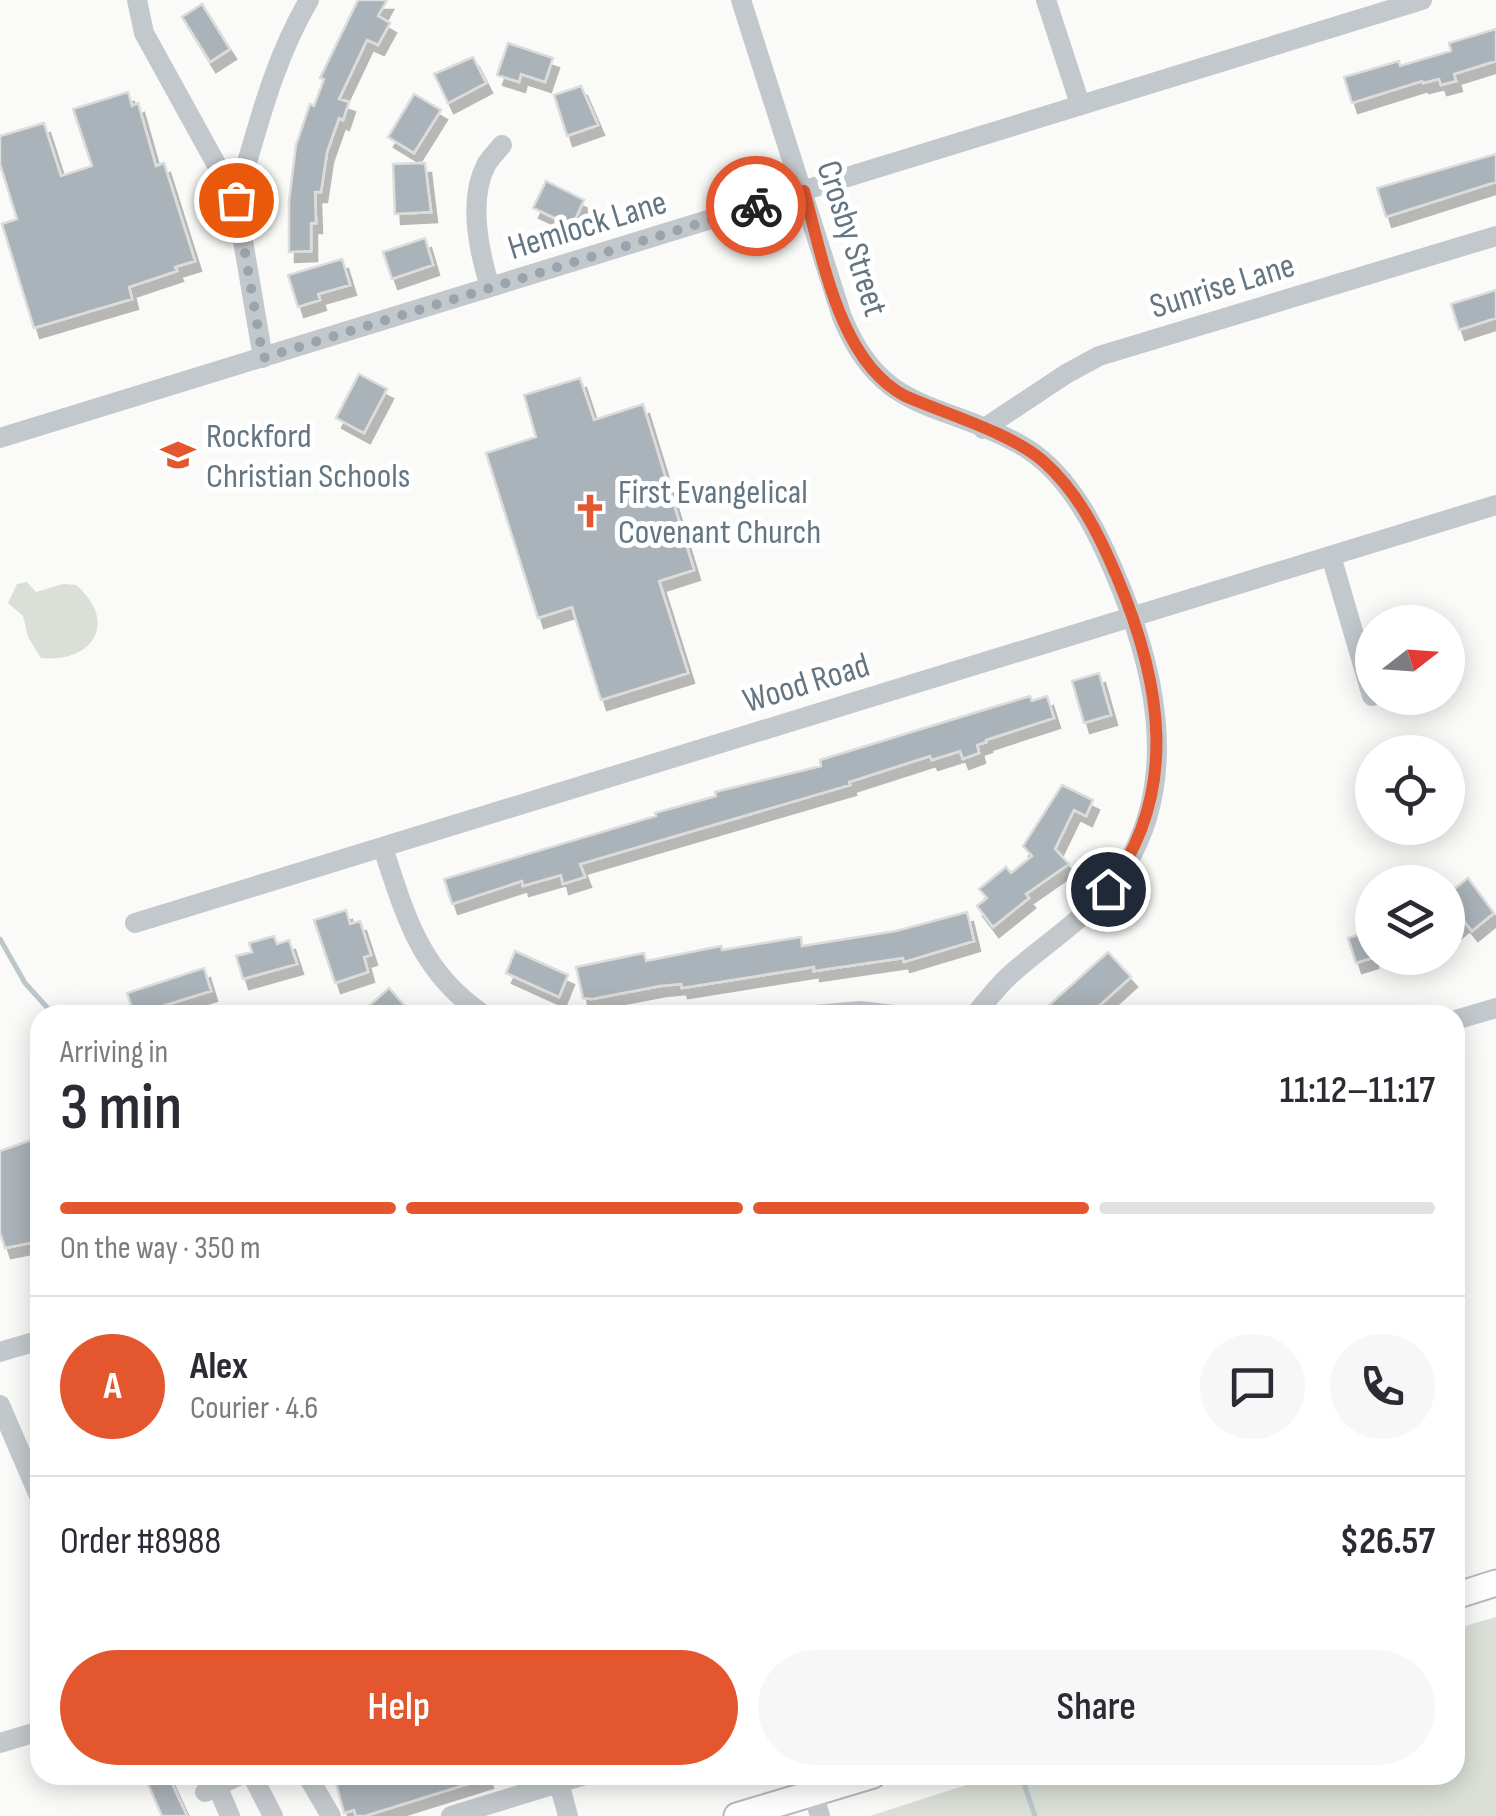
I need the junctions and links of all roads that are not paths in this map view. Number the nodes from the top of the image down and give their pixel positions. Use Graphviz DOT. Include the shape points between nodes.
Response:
graph roads {
  1 [pos="137,0"];
  2 [pos="308,0"];
  3 [pos="740,0"];
  4 [pos="1046,0"];
  5 [pos="1422,0"];
  6 [pos="1080,104"];
  7 [pos="502,146"];
  8 [pos="804,191"];
  9 [pos="236,200"];
  10 [pos="1496,236"];
  11 [pos="490,287"];
  12 [pos="263,358"];
  13 [pos="983,429"];
  14 [pos="0,438"];
  15 [pos="1496,505"];
  16 [pos="1331,556"];
  17 [pos="1134,615"];
  18 [pos="1355,638"];
  19 [pos="384,848"];
  20 [pos="135,923"];
  21 [pos="471,1005"];
  22 [pos="983,1005"];
  23 [pos="1496,1008"];
  24 [pos="1465,1017"];
  25 [pos="30,1343"];
  26 [pos="0,1352"];
  27 [pos="0,1405"];
  28 [pos="30,1475"];
  29 [pos="1496,1583"];
  30 [pos="1465,1593"];
  31 [pos="30,1733"];
  32 [pos="0,1743"];
  33 [pos="219,1785"];
  34 [pos="257,1785"];
  35 [pos="312,1785"];
  36 [pos="556,1785"];
  37 [pos="559,1785"];
  38 [pos="842,1785"];
  39 [pos="812,1795"];
  40 [pos="230,1816"];
  41 [pos="273,1816"];
  42 [pos="331,1816"];
  43 [pos="451,1816"];
  44 [pos="568,1816"];
  45 [pos="737,1816"];
  1 -- 9 [label="street" via="144,33"];
  2 -- 9 [label="street" via="270,79"];
  3 -- 8 [label="street, Crosby Street"];
  4 -- 6 [label="street"];
  5 -- 6 [label="street, Hemlock Lane"];
  6 -- 8 [label="street, Hemlock Lane"];
  7 -- 11 [label="street" via="485,166 478,202 480,255"];
  8 -- 11 [label="street, Hemlock Lane"];
  8 -- 13 [label="street, Crosby Street" via="842,317 868,365 890,388"];
  9 -- 12 [label="street"];
  10 -- 13 [label="street, Sunrise Lane" via="1099,356"];
  11 -- 12 [label="street, Hemlock Lane"];
  12 -- 14 [label="street, Hemlock Lane"];
  13 -- 17 [label="street, Crosby Street" via="1017,442 1060,478 1101,540"];
  15 -- 16 [label="street, Wood Road"];
  16 -- 17 [label="street, Wood Road"];
  16 -- 18 [label="street"];
  17 -- 19 [label="street, Wood Road"];
  17 -- 22 [label="street, Crosby Street" via="1156,720 1152,800 1137,845 1092,907"];
  19 -- 20 [label="street, Wood Road"];
  19 -- 21 [label="street" via="414,940"];
  23 -- 24 [label="street"];
  25 -- 26 [label="street"];
  27 -- 28 [label="street"];
  29 -- 30 [label="main road"];
  31 -- 32 [label="street"];
  33 -- 40 [label="street" via="211,1789"];
  34 -- 41 [label="street"];
  35 -- 42 [label="street"];
  36 -- 43 [label="street"];
  37 -- 44 [label="street"];
  38 -- 39 [label="main road"];
  39 -- 45 [label="main road"];
}
